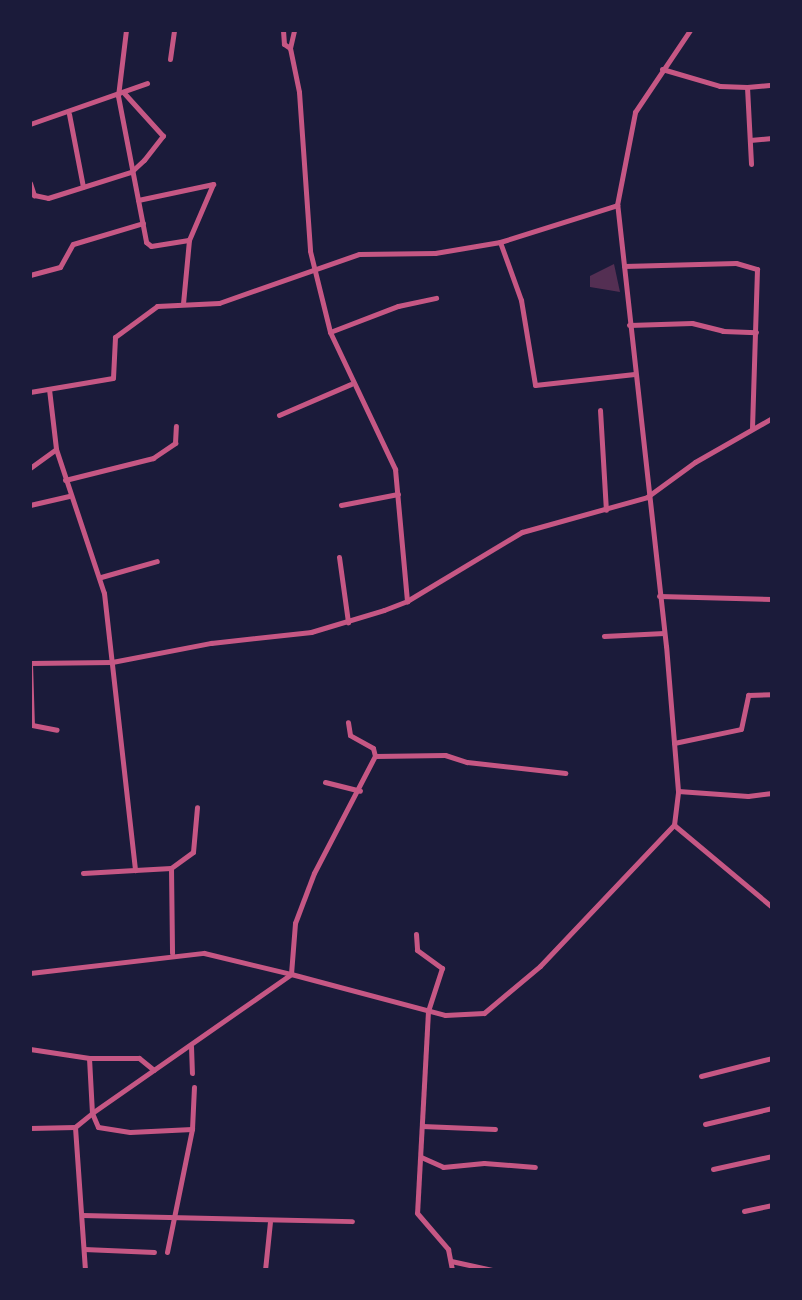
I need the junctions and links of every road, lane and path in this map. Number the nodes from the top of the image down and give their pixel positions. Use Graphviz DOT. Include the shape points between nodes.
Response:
graph roads {
  1 [pos="126,30"];
  2 [pos="174,30"];
  3 [pos="283,30"];
  4 [pos="294,30"];
  5 [pos="690,30"];
  6 [pos="290,48"];
  7 [pos="170,59"];
  8 [pos="662,69"];
  9 [pos="147,83"];
  10 [pos="772,85"];
  11 [pos="747,87"];
  12 [pos="121,94"];
  13 [pos="69,114"];
  14 [pos="30,124"];
  15 [pos="772,138"];
  16 [pos="750,139"];
  17 [pos="751,164"];
  18 [pos="131,172"];
  19 [pos="30,183"];
  20 [pos="83,187"];
  21 [pos="138,200"];
  22 [pos="617,205"];
  23 [pos="143,223"];
  24 [pos="189,240"];
  25 [pos="500,242"];
  26 [pos="624,266"];
  27 [pos="314,269"];
  28 [pos="30,275"];
  29 [pos="436,298"];
  30 [pos="183,304"];
  31 [pos="629,325"];
  32 [pos="330,332"];
  33 [pos="756,332"];
  34 [pos="634,374"];
  35 [pos="351,384"];
  36 [pos="50,389"];
  37 [pos="30,392"];
  38 [pos="600,410"];
  39 [pos="279,415"];
  40 [pos="772,418"];
  41 [pos="176,426"];
  42 [pos="752,428"];
  43 [pos="56,449"];
  44 [pos="30,468"];
  45 [pos="65,480"];
  46 [pos="398,494"];
  47 [pos="69,496"];
  48 [pos="648,497"];
  49 [pos="30,505"];
  50 [pos="341,505"];
  51 [pos="606,510"];
  52 [pos="339,557"];
  53 [pos="157,561"];
  54 [pos="101,577"];
  55 [pos="659,596"];
  56 [pos="772,599"];
  57 [pos="407,601"];
  58 [pos="348,622"];
  59 [pos="664,633"];
  60 [pos="604,636"];
  61 [pos="112,662"];
  62 [pos="30,663"];
  63 [pos="772,694"];
  64 [pos="348,722"];
  65 [pos="57,730"];
  66 [pos="674,743"];
  67 [pos="375,756"];
  68 [pos="565,773"];
  69 [pos="325,782"];
  70 [pos="360,791"];
  71 [pos="678,791"];
  72 [pos="772,793"];
  73 [pos="197,807"];
  74 [pos="674,825"];
  75 [pos="170,867"];
  76 [pos="135,870"];
  77 [pos="83,873"];
  78 [pos="772,907"];
  79 [pos="416,934"];
  80 [pos="172,953"];
  81 [pos="30,973"];
  82 [pos="291,974"];
  83 [pos="428,1011"];
  84 [pos="191,1045"];
  85 [pos="30,1049"];
  86 [pos="89,1058"];
  87 [pos="772,1058"];
  88 [pos="154,1070"];
  89 [pos="191,1073"];
  90 [pos="701,1076"];
  91 [pos="194,1087"];
  92 [pos="772,1108"];
  93 [pos="92,1113"];
  94 [pos="705,1124"];
  95 [pos="422,1126"];
  96 [pos="75,1127"];
  97 [pos="30,1128"];
  98 [pos="192,1129"];
  99 [pos="495,1129"];
  100 [pos="772,1156"];
  101 [pos="421,1157"];
  102 [pos="535,1167"];
  103 [pos="713,1169"];
  104 [pos="772,1205"];
  105 [pos="744,1211"];
  106 [pos="82,1215"];
  107 [pos="176,1218"];
  108 [pos="352,1221"];
  109 [pos="270,1222"];
  110 [pos="84,1249"];
  111 [pos="154,1252"];
  112 [pos="167,1252"];
  113 [pos="451,1261"];
  114 [pos="85,1270"];
  115 [pos="265,1270"];
  116 [pos="453,1270"];
  117 [pos="492,1270"];
  1 -- 12 [label="street"];
  2 -- 7 [label="street"];
  3 -- 6 [label="street" via="284,44"];
  4 -- 6 [label="street"];
  5 -- 8 [label="street"];
  6 -- 27 [label="street" via="300,106 306,232"];
  8 -- 11 [label="street" via="720,86"];
  8 -- 22 [label="street" via="631,124"];
  9 -- 12 [label="street"];
  10 -- 11 [label="street"];
  11 -- 16 [label="street"];
  12 -- 13 [label="street"];
  12 -- 18 [label="street"];
  12 -- 18 [label="street" via="163,136"];
  13 -- 14 [label="street"];
  13 -- 20 [label="street"];
  15 -- 16 [label="street"];
  16 -- 17 [label="street"];
  18 -- 20 [label="street"];
  18 -- 21 [label="street"];
  19 -- 20 [label="street" via="39,198"];
  21 -- 23 [label="street"];
  21 -- 24 [label="street" via="213,184"];
  22 -- 25 [label="street"];
  22 -- 26 [label="street"];
  23 -- 24 [label="street" via="148,245"];
  23 -- 28 [label="street" via="73,243 60,267"];
  24 -- 30 [label="street"];
  25 -- 27 [label="street" via="423,254 359,254"];
  25 -- 34 [label="street" via="521,300 536,385"];
  26 -- 31 [label="street"];
  26 -- 33 [label="street" via="754,266 759,287"];
  27 -- 30 [label="street" via="219,303"];
  27 -- 32 [label="street"];
  29 -- 32 [label="street" via="398,306"];
  30 -- 36 [label="street" via="152,307 115,337 115,372 109,381"];
  31 -- 33 [label="street" via="692,323 723,331"];
  31 -- 34 [label="street"];
  32 -- 35 [label="street"];
  33 -- 42 [label="street"];
  34 -- 48 [label="street"];
  35 -- 39 [label="street"];
  35 -- 46 [label="street" via="388,449"];
  36 -- 37 [label="street"];
  36 -- 43 [label="street"];
  38 -- 51 [label="street"];
  40 -- 42 [label="street"];
  41 -- 45 [label="street" via="175,443 153,458"];
  42 -- 48 [label="street"];
  43 -- 44 [label="street"];
  43 -- 45 [label="street"];
  45 -- 47 [label="street"];
  46 -- 50 [label="street"];
  46 -- 57 [label="street"];
  47 -- 49 [label="street"];
  47 -- 54 [label="street"];
  48 -- 51 [label="street"];
  48 -- 55 [label="street"];
  51 -- 57 [label="street" via="522,532"];
  52 -- 58 [label="street"];
  53 -- 54 [label="street"];
  54 -- 61 [label="street"];
  55 -- 56 [label="street"];
  55 -- 59 [label="street"];
  57 -- 58 [label="street"];
  58 -- 61 [label="street" via="311,632 211,643"];
  59 -- 60 [label="street"];
  59 -- 66 [label="street"];
  61 -- 62 [label="street"];
  61 -- 76 [label="street"];
  62 -- 65 [label="street" via="32,725"];
  63 -- 66 [label="street" via="748,695 741,729"];
  64 -- 67 [label="street" via="350,735 373,748"];
  66 -- 71 [label="street"];
  67 -- 68 [label="street" via="445,755 467,762"];
  67 -- 70 [label="street"];
  69 -- 70 [label="street"];
  70 -- 82 [label="street" via="314,873 295,923"];
  71 -- 72 [label="street" via="748,796"];
  71 -- 74 [label="street"];
  73 -- 75 [label="street" via="193,852"];
  74 -- 78 [label="street"];
  74 -- 83 [label="street" via="540,966 494,1007 463,1016"];
  75 -- 76 [label="street"];
  75 -- 80 [label="street"];
  76 -- 77 [label="street"];
  79 -- 83 [label="street" via="418,950 442,968"];
  80 -- 81 [label="street"];
  80 -- 82 [label="street" via="214,953"];
  82 -- 83 [label="street"];
  82 -- 84 [label="street"];
  83 -- 95 [label="street"];
  84 -- 88 [label="street"];
  84 -- 89 [label="street"];
  85 -- 86 [label="street"];
  86 -- 88 [label="street" via="139,1058"];
  86 -- 93 [label="street"];
  87 -- 90 [label="street"];
  88 -- 93 [label="street"];
  91 -- 98 [label="street"];
  92 -- 94 [label="street"];
  93 -- 96 [label="street"];
  93 -- 98 [label="street" via="94,1122 104,1130"];
  95 -- 99 [label="street"];
  95 -- 101 [label="street"];
  96 -- 97 [label="street"];
  96 -- 106 [label="street"];
  98 -- 107 [label="street"];
  100 -- 103 [label="street"];
  101 -- 102 [label="street" via="443,1167 484,1163"];
  101 -- 113 [label="street" via="416,1213 442,1240"];
  104 -- 105 [label="street"];
  106 -- 107 [label="street"];
  106 -- 110 [label="street"];
  107 -- 109 [label="street"];
  107 -- 112 [label="street"];
  108 -- 109 [label="street"];
  109 -- 115 [label="street"];
  110 -- 111 [label="street"];
  110 -- 114 [label="street"];
  113 -- 116 [label="street"];
  113 -- 117 [label="street"];
}
